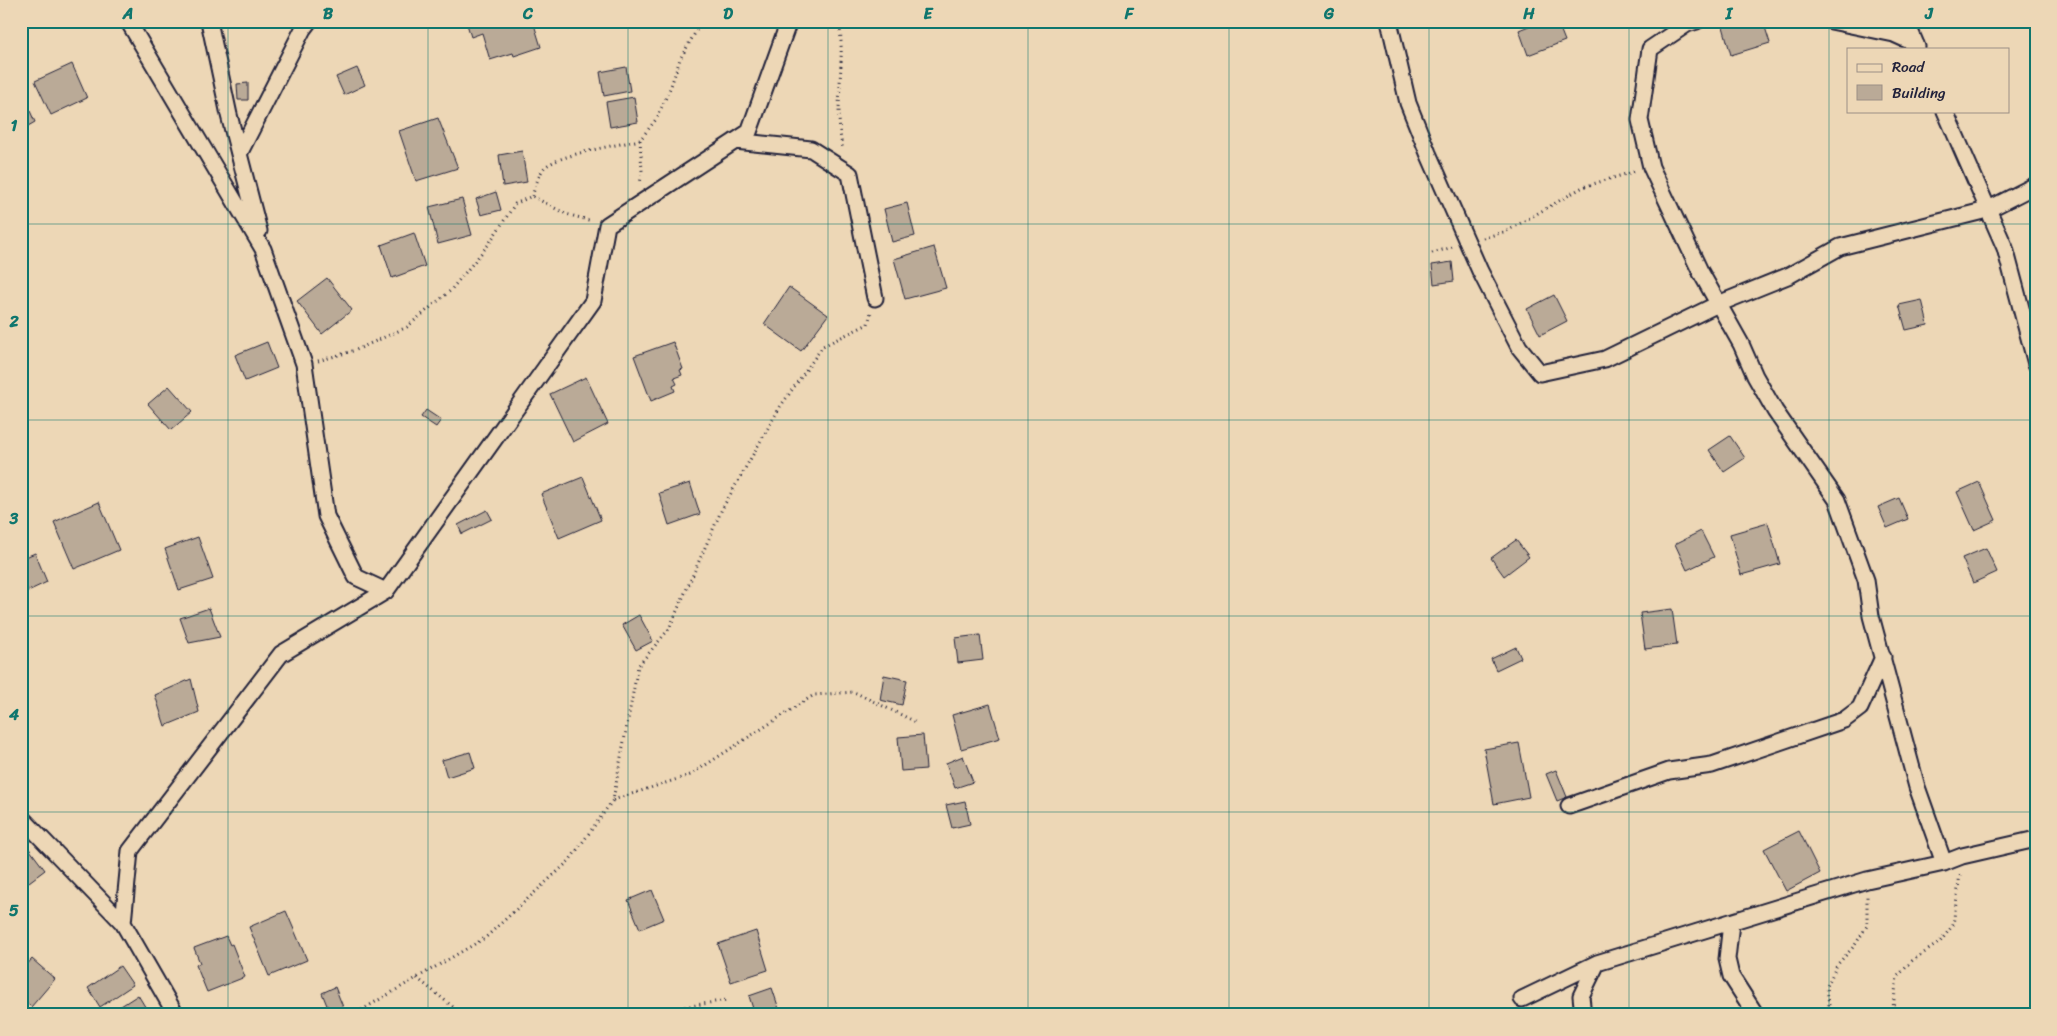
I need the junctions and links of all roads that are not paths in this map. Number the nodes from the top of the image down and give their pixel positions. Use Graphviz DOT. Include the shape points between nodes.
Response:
graph roads {
  1 [pos="128,21"];
  2 [pos="209,21"];
  3 [pos="309,21"];
  4 [pos="789,21"];
  5 [pos="1389,21"];
  6 [pos="1698,21"];
  7 [pos="1831,21"];
  8 [pos="1906,21"];
  9 [pos="1917,46"];
  10 [pos="1945,112"];
  11 [pos="735,141"];
  12 [pos="239,154"];
  13 [pos="2036,185"];
  14 [pos="1987,210"];
  15 [pos="263,249"];
  16 [pos="875,298"];
  17 [pos="1718,304"];
  18 [pos="2036,364"];
  19 [pos="386,591"];
  20 [pos="1883,657"];
  21 [pos="1569,806"];
  22 [pos="21,818"];
  23 [pos="2036,839"];
  24 [pos="1944,863"];
  25 [pos="122,923"];
  26 [pos="1731,923"];
  27 [pos="1597,963"];
  28 [pos="1522,999"];
  29 [pos="176,1015"];
  30 [pos="1583,1015"];
  31 [pos="1756,1015"];
  1 -- 15 [label="street"];
  2 -- 12 [label="street"];
  3 -- 12 [label="street"];
  4 -- 11 [label="street" via="749,132"];
  5 -- 17 [label="street" via="1408,103 1428,153 1480,271 1519,347 1540,373 1605,359"];
  6 -- 17 [label="street" via="1687,24 1650,48 1640,120 1651,167"];
  7 -- 9 [label="street" via="1894,34"];
  8 -- 9 [label="street"];
  10 -- 14 [label="street"];
  11 -- 16 [label="street" via="811,149 850,174"];
  11 -- 19 [label="street" via="607,225 593,301"];
  12 -- 15 [label="street"];
  13 -- 14 [label="street"];
  14 -- 17 [label="street" via="1840,247 1790,275"];
  14 -- 18 [label="street" via="2005,248"];
  15 -- 19 [label="street" via="304,364 326,516 356,577"];
  17 -- 20 [label="street" via="1775,411 1837,500 1866,580 1871,616"];
  19 -- 25 [label="street" via="282,654 130,851"];
  20 -- 21 [label="street" via="1860,708 1844,720 1712,765 1669,771"];
  20 -- 24 [label="street" via="1917,787"];
  22 -- 25 [label="street"];
  23 -- 24 [label="street"];
  24 -- 26 [label="street" via="1867,880"];
  25 -- 29 [label="street"];
  26 -- 27 [label="street"];
  26 -- 31 [label="street" via="1727,959 1731,976"];
  27 -- 28 [label="street"];
  27 -- 30 [label="street" via="1581,996"];
}
